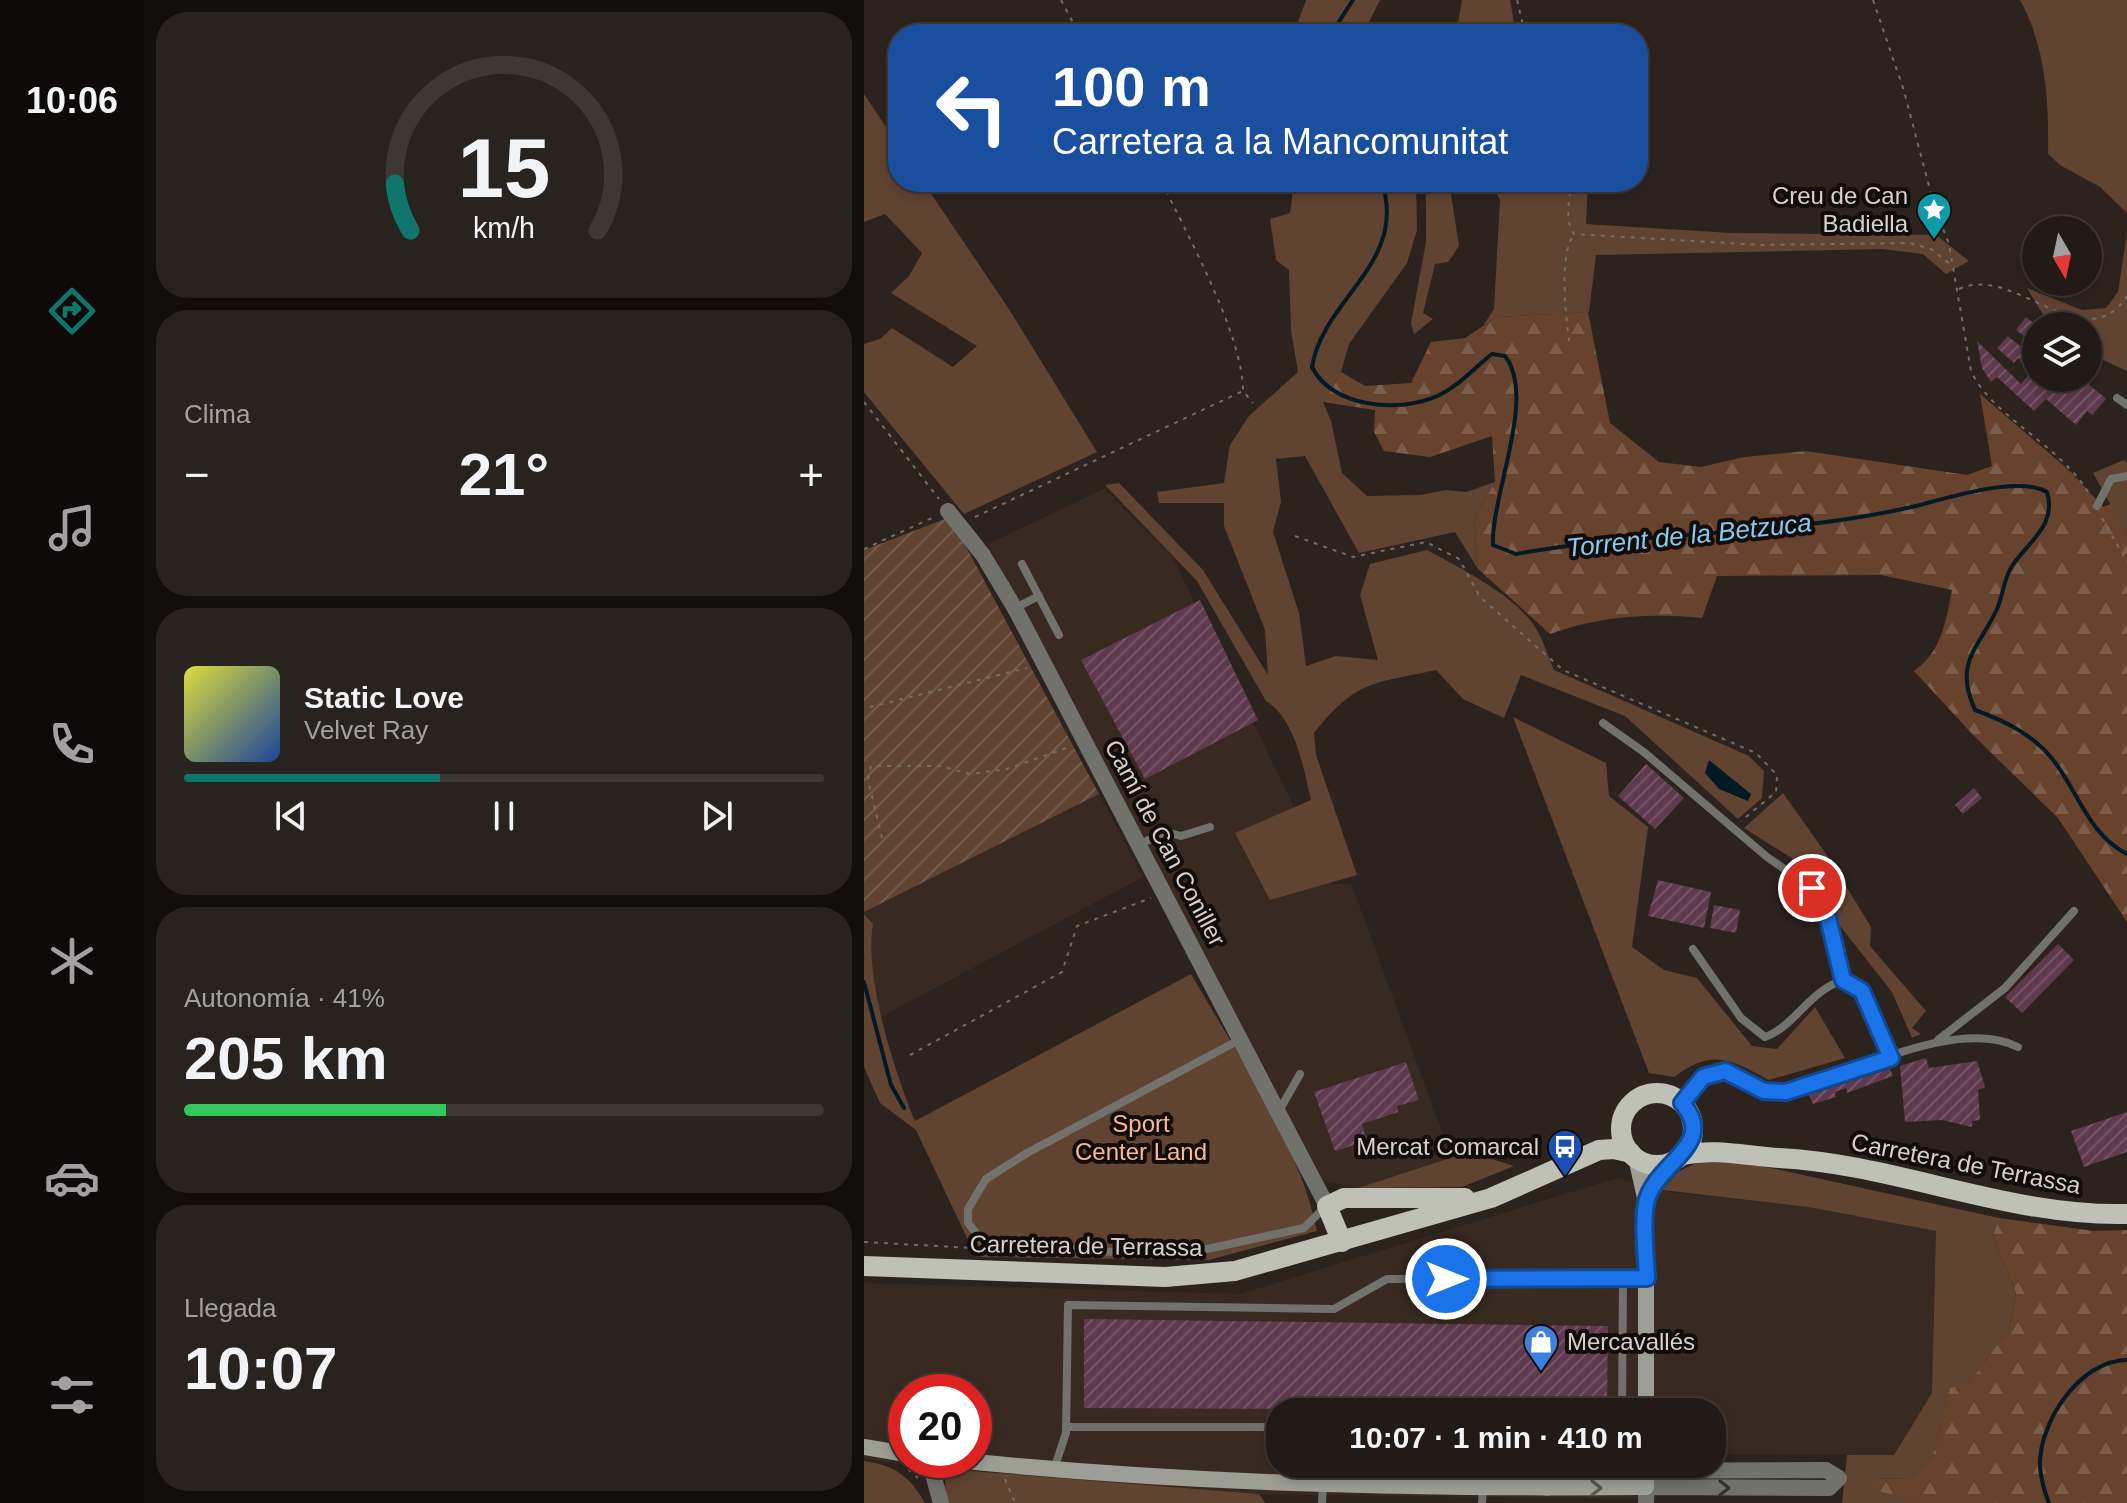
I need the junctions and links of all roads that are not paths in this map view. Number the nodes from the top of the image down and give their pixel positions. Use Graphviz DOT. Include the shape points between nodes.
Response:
graph roads {
  1 [pos="2117,398"];
  2 [pos="2127,405"];
  3 [pos="2127,476"];
  4 [pos="2097,506"];
  5 [pos="948,511"];
  6 [pos="1022,564"];
  7 [pos="1039,596"];
  8 [pos="1015,608"];
  9 [pos="1059,635"];
  10 [pos="1603,723"];
  11 [pos="1210,827"];
  12 [pos="1138,845"];
  13 [pos="2074,911"];
  14 [pos="1693,949"];
  15 [pos="1843,980"];
  16 [pos="1241,1039"];
  17 [pos="1930,1045"];
  18 [pos="2018,1047"];
  19 [pos="1891,1058"];
  20 [pos="1300,1074"];
  21 [pos="1686,1110"];
  22 [pos="1279,1111"];
  23 [pos="1623,1117"];
  24 [pos="1633,1156"];
  25 [pos="1676,1158"];
  26 [pos="1797,1158"];
  27 [pos="1465,1198"];
  28 [pos="1646,1202"];
  29 [pos="1327,1206"];
  30 [pos="1442,1210"];
  31 [pos="2127,1214"];
  32 [pos="1342,1242"];
  33 [pos="864,1266"];
  34 [pos="1647,1278"];
  35 [pos="1623,1279"];
  36 [pos="1622,1398"];
  37 [pos="1646,1398"];
  38 [pos="1066,1427"];
  39 [pos="1266,1427"];
  40 [pos="864,1447"];
  41 [pos="888,1454"];
  42 [pos="992,1464"];
  43 [pos="1726,1468"];
  44 [pos="1054,1469"];
  45 [pos="934,1478"];
  46 [pos="1563,1478"];
  47 [pos="1323,1485"];
  48 [pos="1547,1488"];
  49 [pos="1483,1495"];
  50 [pos="1646,1495"];
  51 [pos="1830,1496"];
  52 [pos="941,1503"];
  53 [pos="1322,1503"];
  1 -- 2 [label="lane"];
  3 -- 4 [label="lane" via="2111,479"];
  5 -- 8 [label="street, Camí de Can Coniller"];
  6 -- 7 [label="lane"];
  7 -- 8 [label="lane"];
  7 -- 9 [label="lane"];
  8 -- 12 [label="street, Camí de Can Coniller"];
  10 -- 15 [label="lane" via="1812,888 1828,918"];
  11 -- 12 [label="lane" via="1181,836 1166,832"];
  12 -- 16 [label="street, Camí de Can Coniller"];
  13 -- 17 [label="lane" via="2005,988"];
  14 -- 15 [label="lane" via="1741,1018 1765,1037 1826,986"];
  15 -- 19 [label="lane" via="1862,991"];
  16 -- 22 [label="street, Camí de Can Coniller"];
  16 -- 29 [label="lane" via="986,1179 968,1209 968,1223 985,1244 1146,1254 1198,1251 1304,1228"];
  17 -- 18 [label="lane" via="1980,1036"];
  17 -- 19 [label="lane"];
  19 -- 21 [label="lane" via="1786,1092 1764,1091 1734,1074 1713,1073 1699,1081"];
  20 -- 22 [label="lane"];
  21 -- 23 [label="main road" via="1666,1094 1652,1094 1633,1102"];
  21 -- 25 [label="main road" via="1692,1136"];
  21 -- 26 [label="main road, Carretera de Terrassa" via="1710,1136 1779,1148"];
  22 -- 29 [label="street, Camí de Can Coniller"];
  23 -- 24 [label="main road" via="1622,1134"];
  23 -- 27 [label="main road, Carretera de Terrassa" via="1574,1150"];
  24 -- 25 [label="main road" via="1656,1165"];
  24 -- 28 [label="street"];
  24 -- 30 [label="main road, Carretera de Terrassa" via="1599,1150 1516,1189"];
  25 -- 26 [label="main road, Carretera de Terrassa" via="1721,1150"];
  25 -- 28 [label="street" via="1654,1181"];
  26 -- 31 [label="main road, Carretera de Terrassa" via="2028,1206"];
  27 -- 29 [label="main road" via="1352,1196"];
  27 -- 30 [label="main road, Carretera de Terrassa"];
  28 -- 34 [label="street"];
  29 -- 32 [label="main road"];
  30 -- 32 [label="main road, Carretera de Terrassa"];
  32 -- 33 [label="main road, Carretera de Terrassa" via="1260,1266 1189,1276"];
  34 -- 35 [label="lane"];
  34 -- 37 [label="street"];
  35 -- 36 [label="lane"];
  35 -- 38 [label="lane" via="1387,1279 1334,1309 1068,1305"];
  38 -- 39 [label="lane"];
  38 -- 44 [label="lane"];
  40 -- 41 [label="street"];
  42 -- 44 [label="street"];
  43 -- 51 [label="street" via="1826,1470 1839,1478"];
  44 -- 47 [label="street"];
  45 -- 52 [label="street"];
  46 -- 48 [label="street"];
  47 -- 49 [label="street"];
  47 -- 53 [label="lane"];
  48 -- 49 [label="street"];
  48 -- 50 [label="street, one-way"];
  50 -- 51 [label="street, one-way"];
}
